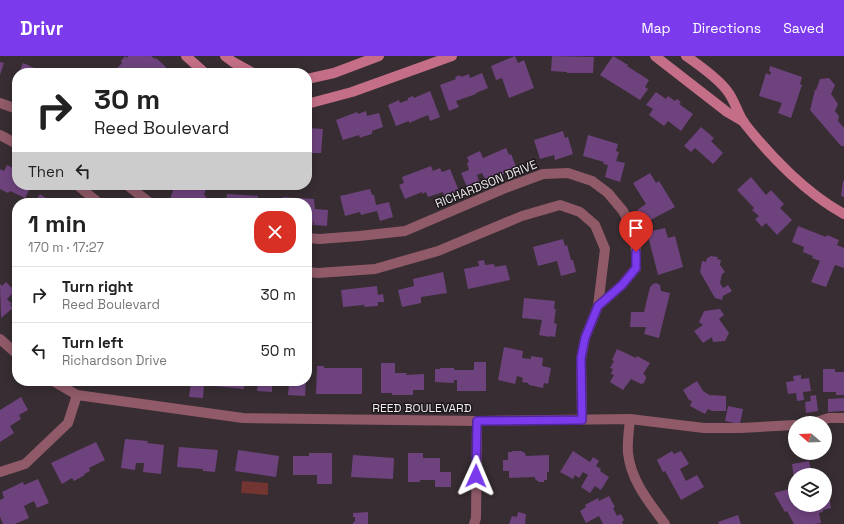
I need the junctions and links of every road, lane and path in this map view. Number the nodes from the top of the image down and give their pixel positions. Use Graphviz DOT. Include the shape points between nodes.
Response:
graph roads {
  1 [pos="186,56"];
  2 [pos="225,56"];
  3 [pos="379,56"];
  4 [pos="452,56"];
  5 [pos="655,56"];
  6 [pos="686,56"];
  7 [pos="199,68"];
  8 [pos="243,68"];
  9 [pos="312,78"];
  10 [pos="0,103"];
  11 [pos="312,103"];
  12 [pos="12,107"];
  13 [pos="744,122"];
  14 [pos="0,135"];
  15 [pos="12,141"];
  16 [pos="83,190"];
  17 [pos="133,190"];
  18 [pos="93,198"];
  19 [pos="144,198"];
  20 [pos="844,214"];
  21 [pos="312,238"];
  22 [pos="312,272"];
  23 [pos="598,306"];
  24 [pos="0,339"];
  25 [pos="12,350"];
  26 [pos="62,386"];
  27 [pos="77,395"];
  28 [pos="832,418"];
  29 [pos="844,418"];
  30 [pos="582,420"];
  31 [pos="630,420"];
  32 [pos="477,421"];
  33 [pos="788,425"];
  34 [pos="0,472"];
  35 [pos="474,524"];
  36 [pos="665,524"];
  1 -- 7 [label="street"];
  2 -- 8 [label="street"];
  3 -- 9 [label="street" via="334,73"];
  4 -- 11 [label="street" via="352,92"];
  5 -- 13 [label="street" via="727,112"];
  6 -- 13 [label="street" via="728,91"];
  10 -- 12 [label="street"];
  13 -- 20 [label="street" via="793,176"];
  14 -- 15 [label="street"];
  16 -- 18 [label="street"];
  17 -- 19 [label="street"];
  21 -- 23 [label="street, RICHARDSON DRIVE" via="406,232 543,174 568,173 592,181 608,193 623,211 634,231 636,268 622,285"];
  22 -- 23 [label="street, RICHARDSON DRIVE" via="375,269 438,251 522,216 560,205 580,212 595,225 606,249"];
  23 -- 30 [label="street, RICHARDSON DRIVE" via="585,338 581,358"];
  24 -- 25 [label="street"];
  26 -- 27 [label="street, REED BOULEVARD"];
  27 -- 32 [label="street, REED BOULEVARD" via="243,418"];
  27 -- 34 [label="street" via="68,423 26,464"];
  28 -- 29 [label="street"];
  30 -- 31 [label="street, REED BOULEVARD"];
  30 -- 32 [label="street, REED BOULEVARD"];
  31 -- 33 [label="street, REED BOULEVARD" via="704,428"];
  31 -- 36 [label="street" via="628,453 633,476"];
  32 -- 35 [label="street"];
}
